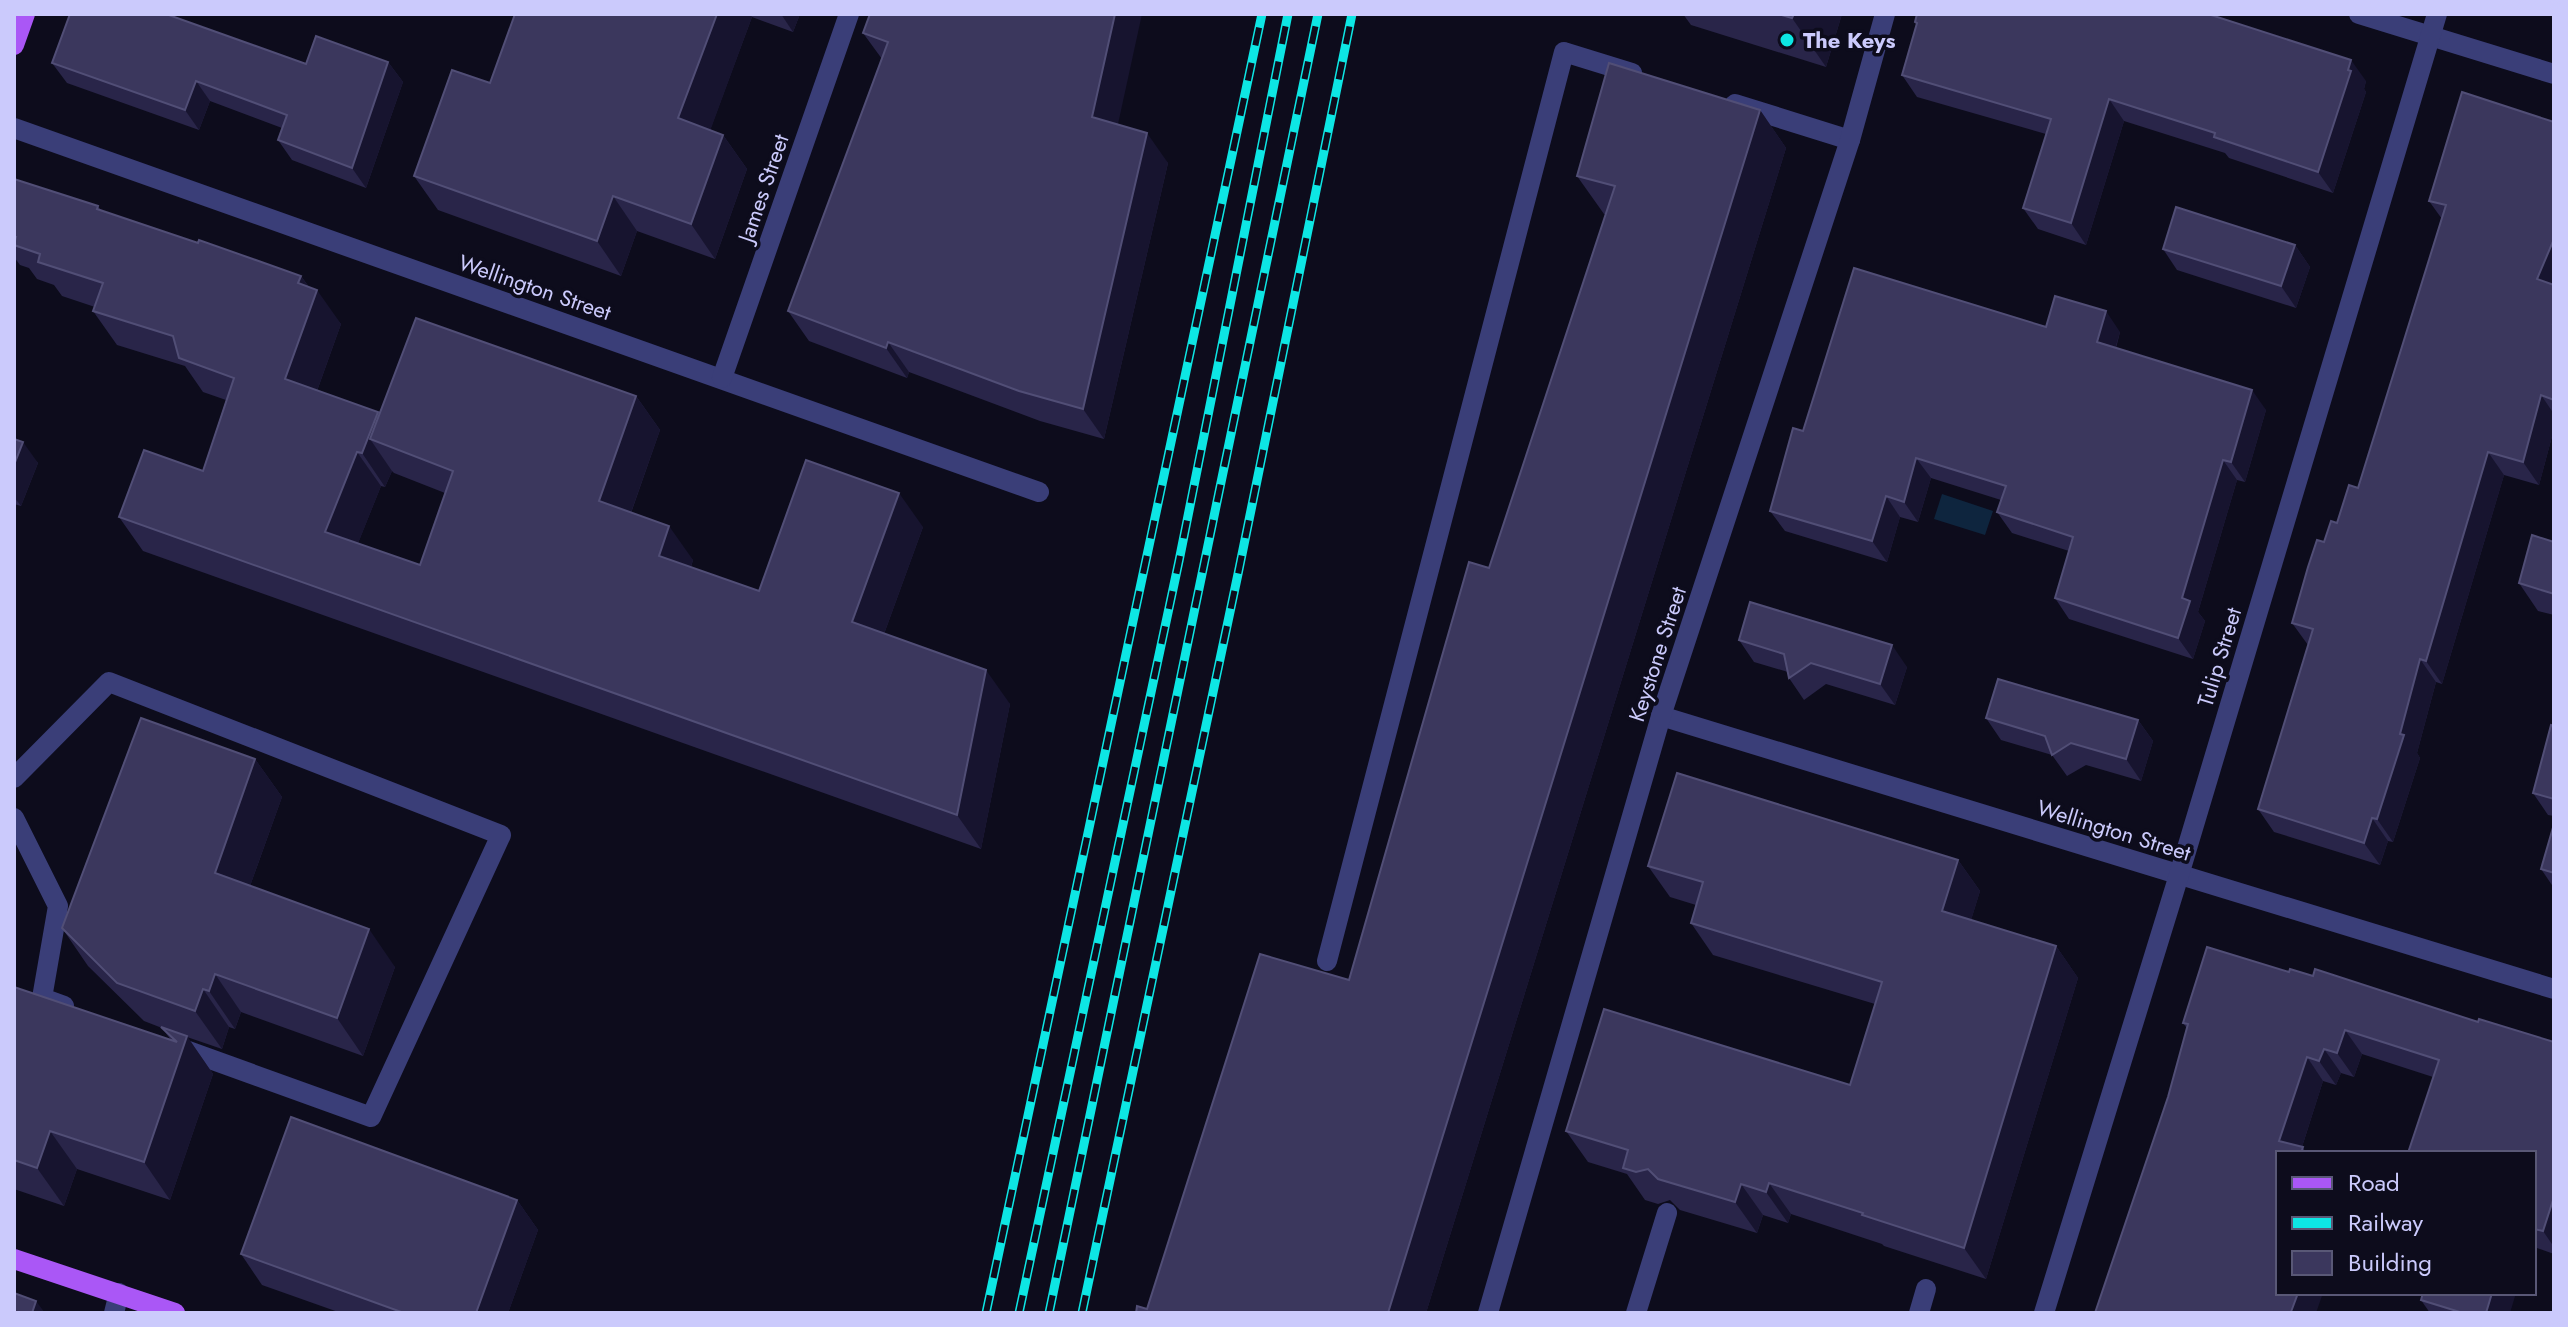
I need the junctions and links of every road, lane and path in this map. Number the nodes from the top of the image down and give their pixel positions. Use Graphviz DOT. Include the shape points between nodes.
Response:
graph roads {
  1 [pos="25,14"];
  2 [pos="849,14"];
  3 [pos="1885,14"];
  4 [pos="2359,14"];
  5 [pos="2437,14"];
  6 [pos="2430,35"];
  7 [pos="14,45"];
  8 [pos="2554,74"];
  9 [pos="1655,80"];
  10 [pos="1715,98"];
  11 [pos="14,128"];
  12 [pos="1850,140"];
  13 [pos="722,378"];
  14 [pos="1039,492"];
  15 [pos="1661,716"];
  16 [pos="14,778"];
  17 [pos="14,818"];
  18 [pos="2179,875"];
  19 [pos="1327,961"];
  20 [pos="2554,989"];
  21 [pos="87,1014"];
  22 [pos="162,1042"];
  23 [pos="1667,1213"];
  24 [pos="14,1259"];
  25 [pos="1926,1289"];
  26 [pos="119,1293"];
  27 [pos="114,1313"];
  28 [pos="175,1313"];
  29 [pos="1488,1313"];
  30 [pos="1636,1313"];
  31 [pos="1919,1313"];
  32 [pos="2044,1313"];
  1 -- 7 [label="main road"];
  2 -- 13 [label="street, James Street"];
  3 -- 12 [label="street, Keystone Street"];
  4 -- 6 [label="street"];
  5 -- 6 [label="street, Tulip Street"];
  6 -- 8 [label="street"];
  6 -- 18 [label="street, Tulip Street"];
  9 -- 19 [label="street" via="1564,52"];
  10 -- 12 [label="street"];
  11 -- 13 [label="street, Wellington Street"];
  12 -- 15 [label="street, Keystone Street"];
  13 -- 14 [label="street, Wellington Street"];
  15 -- 18 [label="street, Wellington Street"];
  15 -- 29 [label="street, Keystone Street"];
  16 -- 22 [label="street" via="109,682 501,835 371,1117"];
  17 -- 21 [label="street" via="58,906 42,998"];
  18 -- 20 [label="street, Wellington Street"];
  18 -- 32 [label="street, Tulip Street"];
  23 -- 30 [label="street"];
  24 -- 26 [label="main road"];
  25 -- 31 [label="street"];
  26 -- 27 [label="street"];
  26 -- 28 [label="main road"];
}
